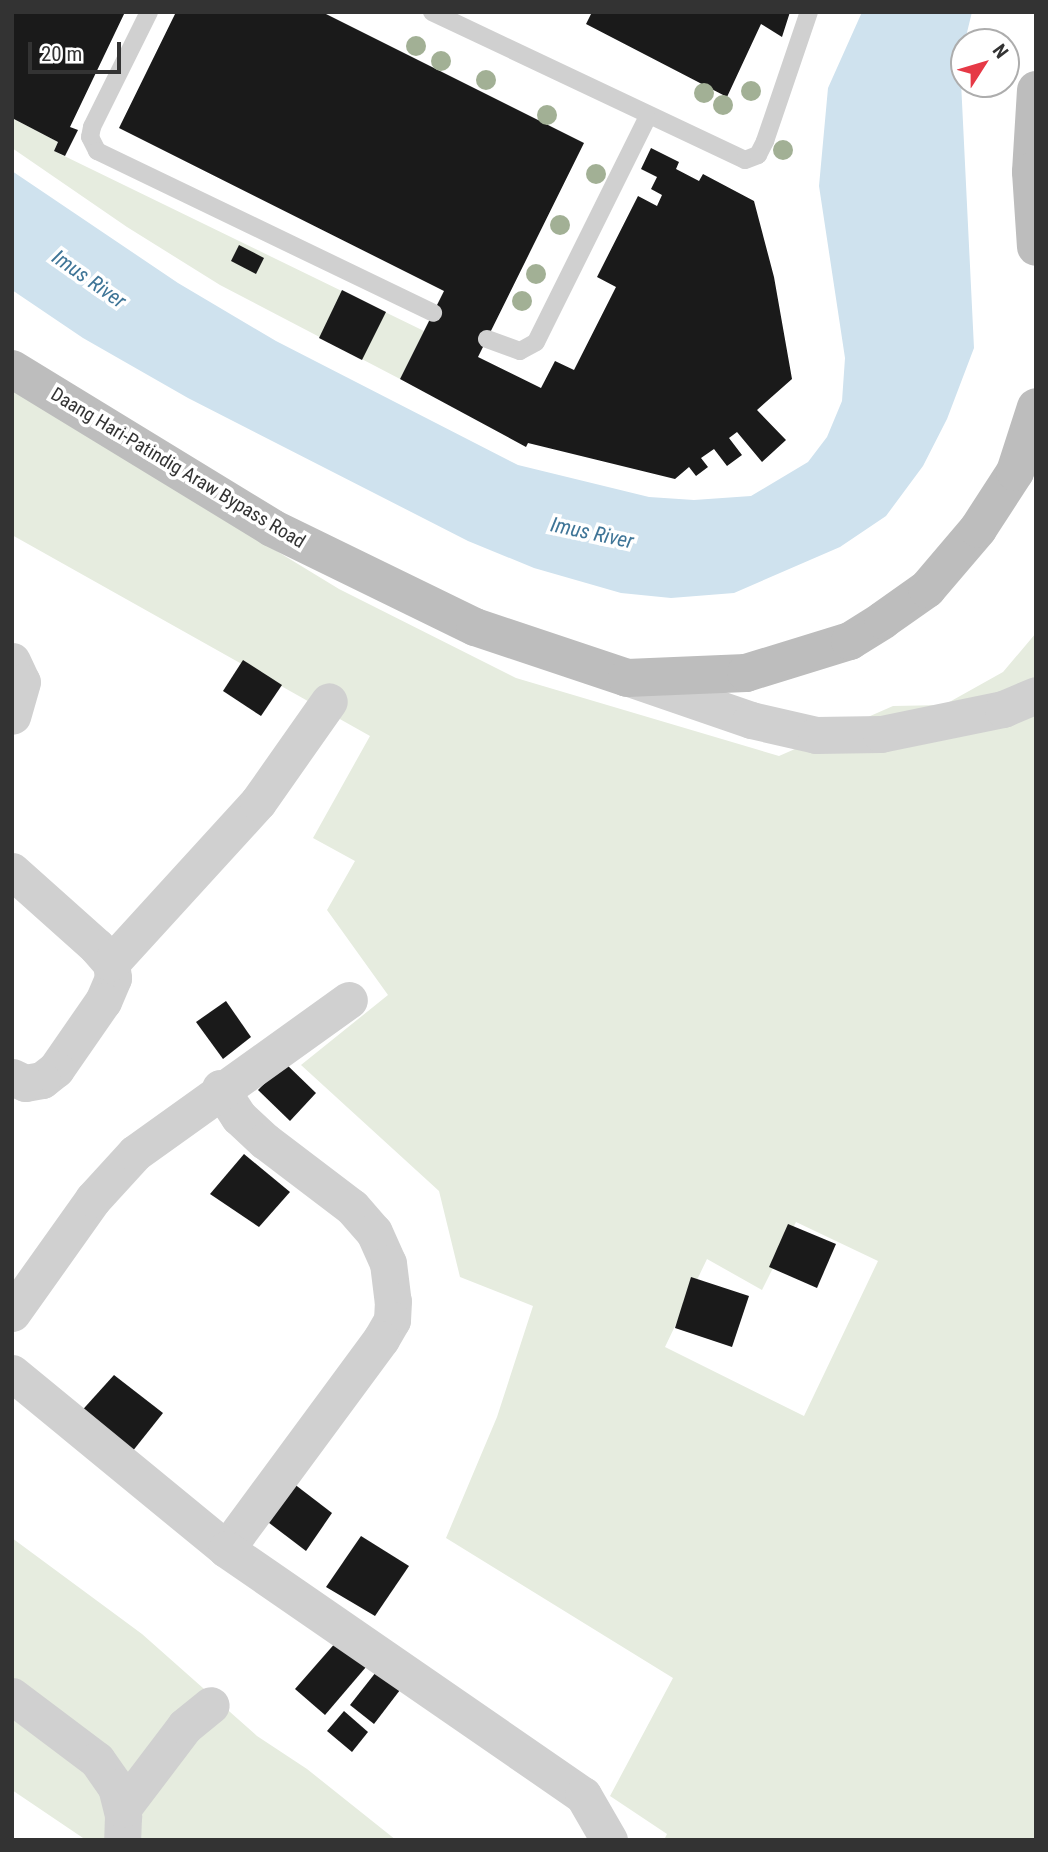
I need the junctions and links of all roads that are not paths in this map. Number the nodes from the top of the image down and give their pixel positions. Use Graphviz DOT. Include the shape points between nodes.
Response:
graph roads {
  1 [pos="149,12"];
  2 [pos="432,12"];
  3 [pos="809,12"];
  4 [pos="1036,90"];
  5 [pos="647,118"];
  6 [pos="1036,247"];
  7 [pos="433,313"];
  8 [pos="487,339"];
  9 [pos="12,369"];
  10 [pos="1036,407"];
  11 [pos="12,661"];
  12 [pos="627,678"];
  13 [pos="1036,695"];
  14 [pos="329,701"];
  15 [pos="12,716"];
  16 [pos="12,871"];
  17 [pos="111,963"];
  18 [pos="349,1000"];
  19 [pos="12,1077"];
  20 [pos="220,1088"];
  21 [pos="12,1313"];
  22 [pos="12,1373"];
  23 [pos="226,1549"];
  24 [pos="12,1696"];
  25 [pos="211,1704"];
  26 [pos="122,1825"];
  27 [pos="609,1840"];
  1 -- 7 [label="lane" via="92,127 90,137 97,151"];
  2 -- 5 [label="lane"];
  3 -- 5 [label="lane" via="765,141 752,159 725,153"];
  4 -- 6 [label="main road" via="1031,172"];
  5 -- 8 [label="lane" via="537,342 520,351"];
  9 -- 12 [label="main road, Daang Hari-Patindig Araw Bypass Road" via="272,528 475,627"];
  10 -- 12 [label="main road, Daang Hari-Patindig Araw Bypass Road" via="1015,472 978,528 927,589 883,620 850,641 746,673"];
  11 -- 15 [label="street" via="22,682"];
  12 -- 13 [label="street" via="751,720 816,735 881,734 1003,709"];
  14 -- 17 [label="street" via="258,802"];
  16 -- 17 [label="street"];
  17 -- 19 [label="street" via="113,978 103,1001 56,1069 42,1080 24,1083"];
  18 -- 20 [label="street"];
  20 -- 21 [label="street" via="114,1173"];
  20 -- 23 [label="street" via="239,1116 265,1141 352,1207 374,1232 388,1263 393,1301 392,1320 381,1339"];
  22 -- 23 [label="street"];
  23 -- 27 [label="street" via="583,1795"];
  24 -- 26 [label="street" via="97,1760 116,1787"];
  25 -- 26 [label="street" via="185,1726"];
}
